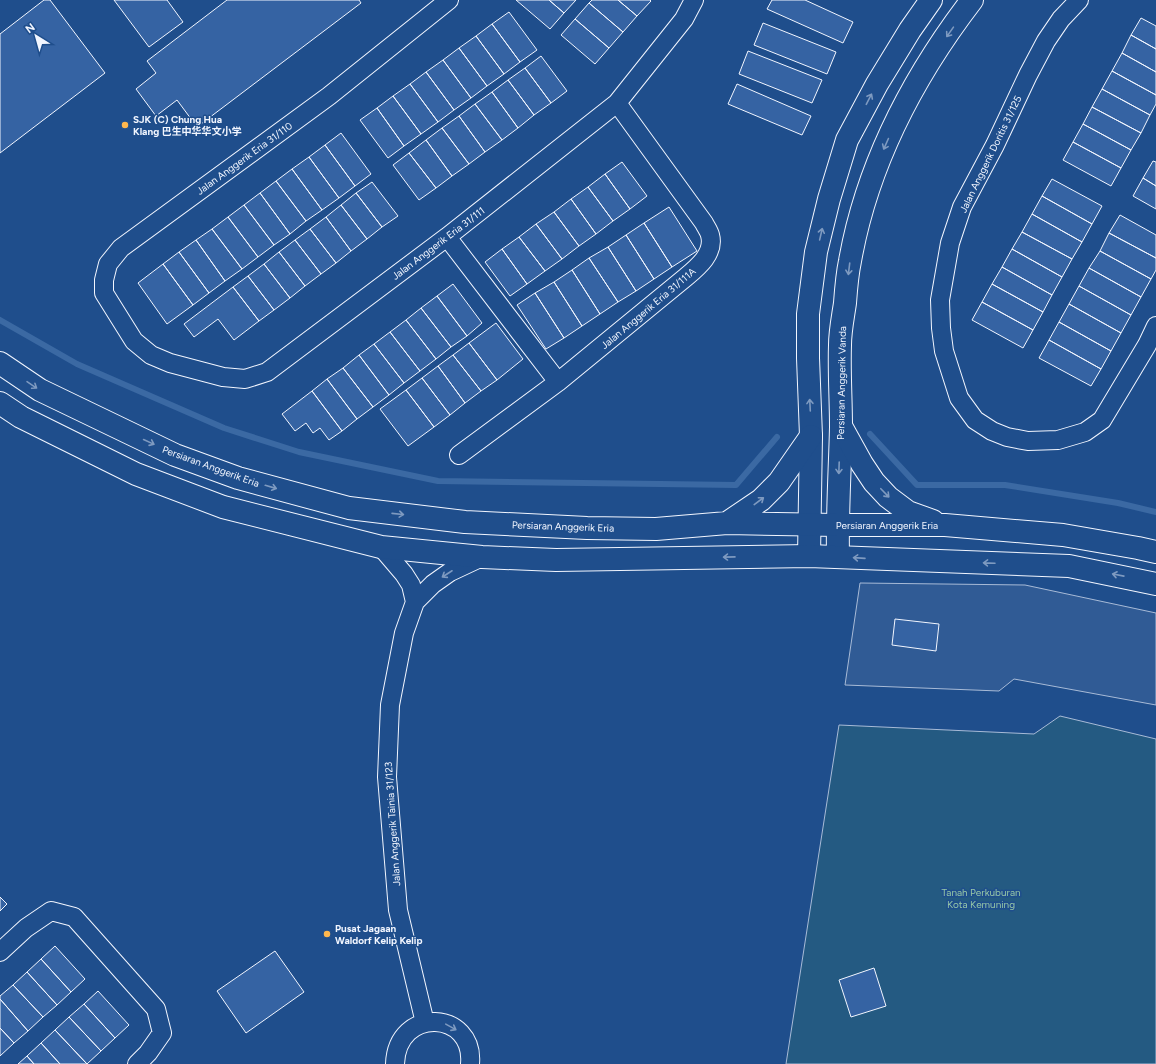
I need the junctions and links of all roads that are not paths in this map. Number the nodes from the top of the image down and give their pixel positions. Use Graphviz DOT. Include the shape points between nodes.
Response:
graph roads {
  1 [pos="449,0"];
  2 [pos="694,0"];
  3 [pos="931,0"];
  4 [pos="972,0"];
  5 [pos="1079,0"];
  6 [pos="617,103"];
  7 [pos="447,237"];
  8 [pos="1156,326"];
  9 [pos="134,341"];
  10 [pos="0,363"];
  11 [pos="558,382"];
  12 [pos="0,403"];
  13 [pos="841,426"];
  14 [pos="811,436"];
  15 [pos="459,455"];
  16 [pos="727,523"];
  17 [pos="810,525"];
  18 [pos="837,525"];
  19 [pos="945,525"];
  20 [pos="381,547"];
  21 [pos="1156,552"];
  22 [pos="810,556"];
  23 [pos="482,557"];
  24 [pos="838,557"];
  25 [pos="1156,584"];
  26 [pos="415,602"];
  27 [pos="0,952"];
  28 [pos="425,1022"];
  29 [pos="137,1064"];
  30 [pos="395,1064"];
  31 [pos="470,1064"];
  1 -- 9 [label="street, Jalan Anggerik Eria 31/110" via="329,96 121,248 108,264 104,293"];
  2 -- 6 [label="street, Jalan Anggerik Eria 31/111" via="684,19"];
  14 -- 3 [label="main road, one-way" via="808,314 816,252 829,199 847,140 877,84"];
  4 -- 13 [label="main road, Persiaran Anggerik Vanda, one-way" via="912,90 882,152 867,195 850,261 840,344"];
  5 -- 8 [label="street, Jalan Anggerik Doritis 31/125" via="1061,19 1046,41 962,207 950,243 940,300 944,351 959,398 975,420 1008,437 1028,441 1058,440 1085,432 1102,420"];
  6 -- 7 [label="street, Jalan Anggerik Eria 31/111"];
  6 -- 11 [label="street, Jalan Anggerik Eria 31/111A" via="704,223 710,236 710,249 702,262 686,277"];
  7 -- 9 [label="street, Jalan Anggerik Eria 31/111" via="267,372 252,377 223,377 189,369 151,355"];
  7 -- 11 [label="street"];
  10 -- 16 [label="main road, Persiaran Anggerik Eria, one-way" via="40,390 176,455 238,478 349,508 465,522 588,528 656,529"];
  11 -- 15 [label="street, Jalan Anggerik Eria 31/111A"];
  12 -- 20 [label="main road" via="21,417 136,474 223,507"];
  13 -- 18 [label="main road, Persiaran Anggerik Vanda, one-way"];
  13 -- 19 [label="main road, one-way" via="862,464 888,497 908,512"];
  16 -- 14 [label="main road, one-way" via="761,500 779,482"];
  14 -- 17 [label="main road"];
  16 -- 17 [label="main road, Persiaran Anggerik Eria"];
  17 -- 18 [label="main road, Persiaran Anggerik Eria"];
  17 -- 22 [label="main road"];
  18 -- 19 [label="main road, Persiaran Anggerik Eria"];
  18 -- 24 [label="main road, Persiaran Anggerik Vanda"];
  19 -- 21 [label="main road, Persiaran Anggerik Eria" via="1063,535"];
  20 -- 23 [label="main road"];
  20 -- 26 [label="street" via="411,585"];
  22 -- 23 [label="main road, one-way" via="556,560"];
  22 -- 24 [label="main road"];
  23 -- 26 [label="street, one-way" via="450,572"];
  25 -- 24 [label="main road, one-way" via="1069,566"];
  26 -- 28 [label="street, Jalan Anggerik Tainia 31/123" via="404,633 390,705 387,777 398,910"];
  27 -- 29 [label="street" via="26,928 51,911 74,917 156,1009 162,1033"];
  28 -- 30 [label="street" via="413,1027 403,1036"];
  28 -- 31 [label="street, one-way" via="450,1025 460,1033 471,1056"];
}
